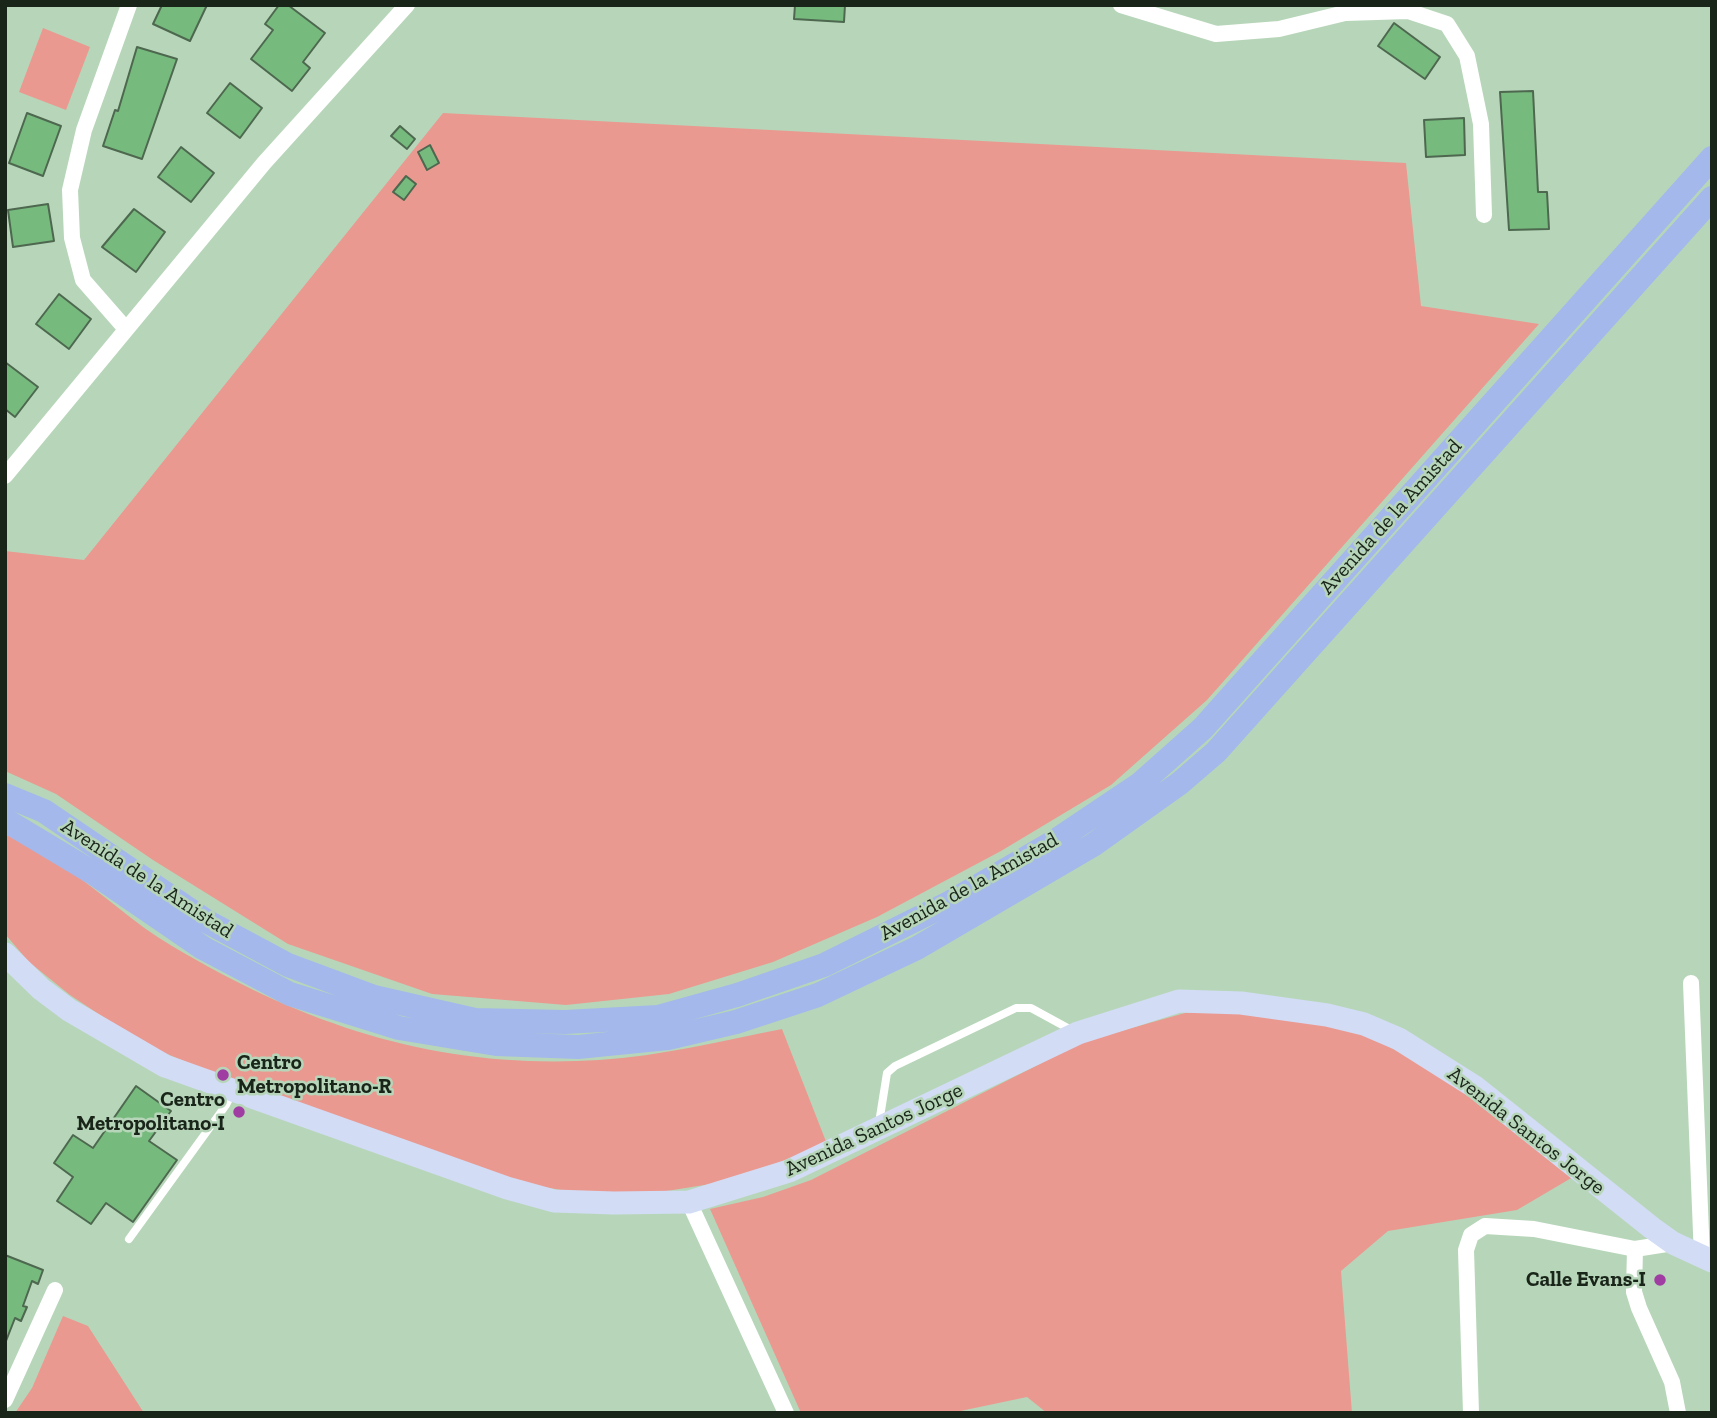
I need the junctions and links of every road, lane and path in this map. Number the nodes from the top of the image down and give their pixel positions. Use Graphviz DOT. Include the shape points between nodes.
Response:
graph roads {
  1 [pos="129,5"];
  2 [pos="407,5"];
  3 [pos="1121,5"];
  4 [pos="1345,9"];
  5 [pos="1712,158"];
  6 [pos="1712,198"];
  7 [pos="1484,215"];
  8 [pos="125,328"];
  9 [pos="5,476"];
  10 [pos="5,777"];
  11 [pos="5,795"];
  12 [pos="5,820"];
  13 [pos="5,954"];
  14 [pos="288,965"];
  15 [pos="1691,984"];
  16 [pos="1079,1033"];
  17 [pos="233,1091"];
  18 [pos="878,1129"];
  19 [pos="690,1202"];
  20 [pos="129,1239"];
  21 [pos="1673,1244"];
  22 [pos="1635,1249"];
  23 [pos="1707,1259"];
  24 [pos="55,1290"];
  25 [pos="5,1400"];
  26 [pos="786,1413"];
  27 [pos="1471,1413"];
  28 [pos="1678,1413"];
  1 -- 8 [label="street" via="84,131 70,190 72,238 83,280"];
  2 -- 8 [label="street" via="264,163"];
  3 -- 4 [label="street" via="1216,34 1279,29"];
  4 -- 7 [label="street" via="1408,11 1447,24 1467,56 1481,124"];
  5 -- 14 [label="main road, Avenida de la Amistad" via="1203,728 1140,784 1055,841 947,904 824,965 658,1017 475,1020 374,997"];
  6 -- 12 [label="main road, Avenida de la Amistad" via="1216,752 1093,845 917,948 818,995 668,1038 578,1047 496,1044 399,1028 290,994 203,947"];
  8 -- 9 [label="street"];
  10 -- 14 [label="main road" via="52,797"];
  11 -- 14 [label="main road, Avenida de la Amistad" via="44,811 205,921"];
  13 -- 17 [label="main road, Avenida Santos Jorge" via="41,989 88,1022 165,1066"];
  15 -- 23 [label="street"];
  16 -- 18 [label="main road, Avenida Santos Jorge"];
  16 -- 18 [label="lane" via="1031,1008 1004,1013 887,1073"];
  16 -- 21 [label="main road, Avenida Santos Jorge" via="1179,1001 1241,1003 1364,1024 1399,1039 1475,1087"];
  17 -- 19 [label="main road, Avenida Santos Jorge" via="554,1201"];
  17 -- 20 [label="lane"];
  18 -- 19 [label="main road, Avenida Santos Jorge" via="789,1171"];
  19 -- 26 [label="street"];
  21 -- 22 [label="street"];
  21 -- 23 [label="main road, Avenida Santos Jorge"];
  22 -- 27 [label="street" via="1534,1229 1485,1226 1471,1235 1466,1250"];
  22 -- 28 [label="street" via="1634,1292 1672,1382"];
  24 -- 25 [label="street"];
}
